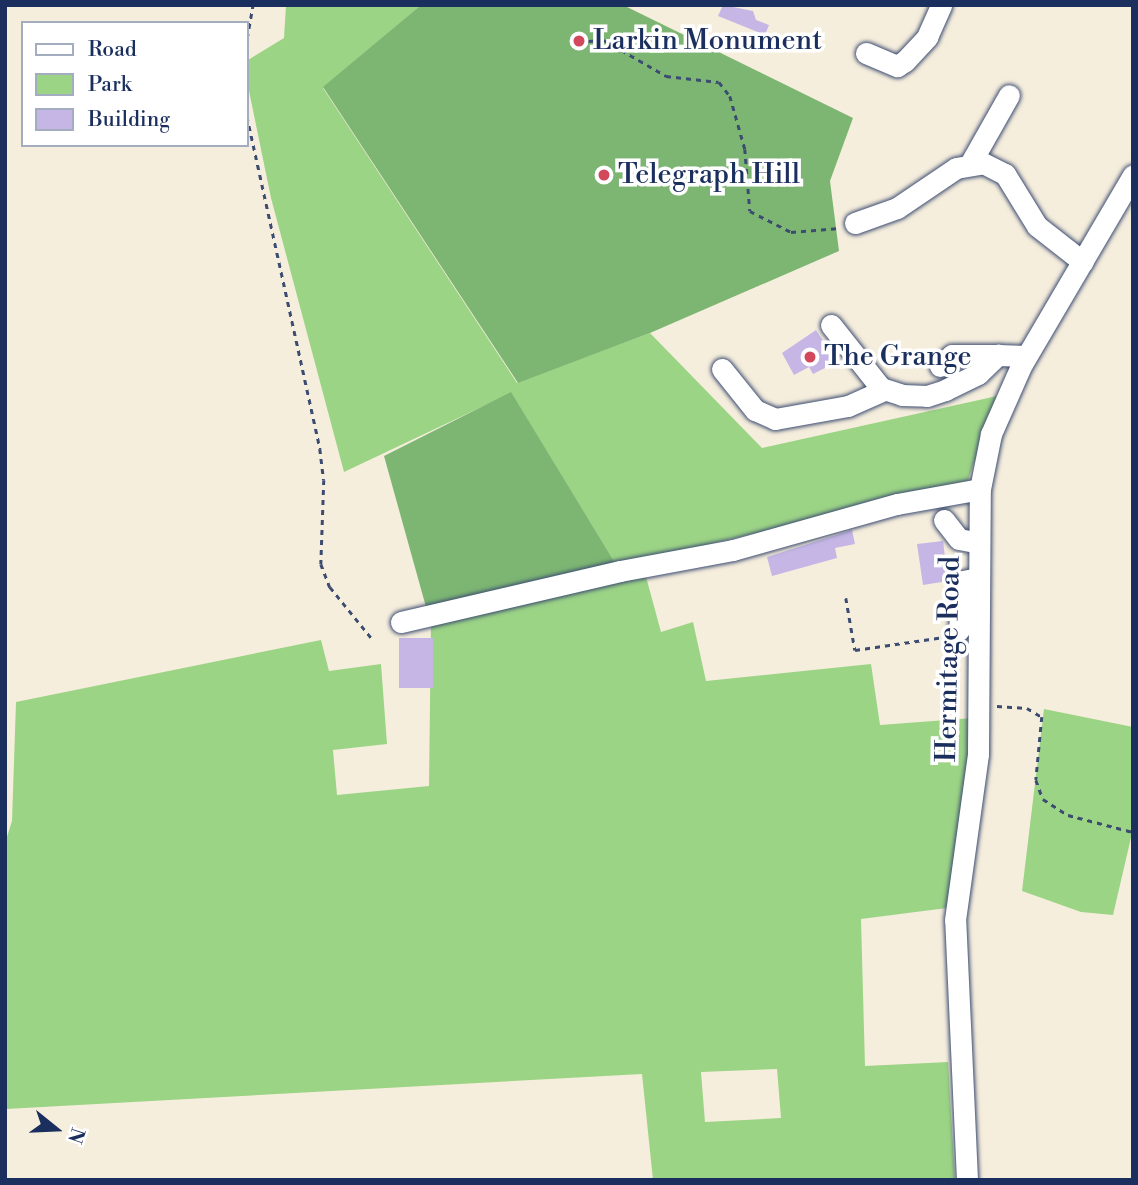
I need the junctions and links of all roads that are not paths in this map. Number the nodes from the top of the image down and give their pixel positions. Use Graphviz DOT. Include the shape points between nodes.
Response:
graph roads {
  1 [pos="940,8"];
  2 [pos="866,53"];
  3 [pos="1009,95"];
  4 [pos="970,164"];
  5 [pos="1133,176"];
  6 [pos="855,223"];
  7 [pos="1083,262"];
  8 [pos="831,325"];
  9 [pos="998,355"];
  10 [pos="1026,356"];
  11 [pos="940,366"];
  12 [pos="722,369"];
  13 [pos="884,390"];
  14 [pos="980,489"];
  15 [pos="944,520"];
  16 [pos="978,543"];
  17 [pos="978,578"];
  18 [pos="401,622"];
  19 [pos="959,630"];
  20 [pos="967,1180"];
  1 -- 2 [label="street" via="927,37 905,61 897,65"];
  3 -- 4 [label="street"];
  4 -- 6 [label="street" via="953,170 897,208"];
  4 -- 7 [label="street" via="987,164 1005,174 1037,226"];
  5 -- 7 [label="street, Hermitage Road"];
  7 -- 10 [label="street, Hermitage Road"];
  8 -- 13 [label="street"];
  9 -- 10 [label="street"];
  9 -- 11 [label="street" via="952,355"];
  9 -- 13 [label="street" via="978,374 927,396"];
  10 -- 14 [label="street, Hermitage Road" via="991,434"];
  12 -- 13 [label="street" via="755,410 775,419 848,406"];
  14 -- 16 [label="street, Hermitage Road"];
  14 -- 18 [label="street" via="897,504 733,550"];
  15 -- 16 [label="street" via="959,539"];
  16 -- 17 [label="street, Hermitage Road"];
  17 -- 19 [label="street" via="963,581"];
  17 -- 20 [label="street, Hermitage Road" via="978,754 954,920"];
}
